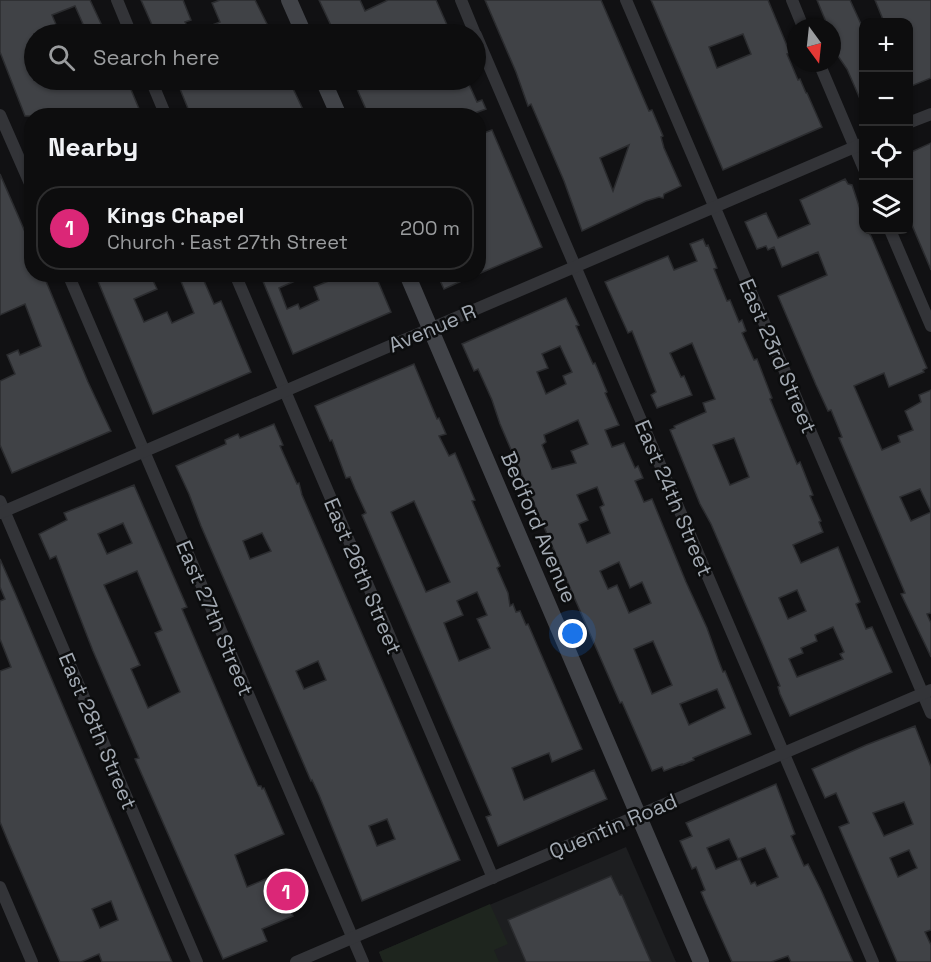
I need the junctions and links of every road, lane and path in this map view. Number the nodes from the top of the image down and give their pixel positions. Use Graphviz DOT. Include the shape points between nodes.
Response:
graph roads {
  1 [pos="117,0"];
  2 [pos="289,0"];
  3 [pos="461,0"];
  4 [pos="626,0"];
  5 [pos="792,0"];
  6 [pos="799,18"];
  7 [pos="127,24"];
  8 [pos="300,24"];
  9 [pos="471,24"];
  10 [pos="486,58"];
  11 [pos="823,72"];
  12 [pos="155,90"];
  13 [pos="327,90"];
  14 [pos="163,108"];
  15 [pos="335,108"];
  16 [pos="931,114"];
  17 [pos="0,115"];
  18 [pos="913,121"];
  19 [pos="859,145"];
  20 [pos="24,170"];
  21 [pos="714,207"];
  22 [pos="892,234"];
  23 [pos="575,266"];
  24 [pos="71,282"];
  25 [pos="238,282"];
  26 [pos="410,282"];
  27 [pos="931,326"];
  28 [pos="430,328"];
  29 [pos="285,391"];
  30 [pos="144,451"];
  31 [pos="1,508"];
  32 [pos="927,692"];
  33 [pos="931,713"];
  34 [pos="783,753"];
  35 [pos="638,816"];
  36 [pos="493,878"];
  37 [pos="0,887"];
  38 [pos="352,938"];
  39 [pos="32,962"];
  40 [pos="197,962"];
  41 [pos="296,962"];
  42 [pos="363,962"];
  43 [pos="700,962"];
  44 [pos="873,962"];
  1 -- 7 [label="street"];
  2 -- 8 [label="main road"];
  3 -- 9 [label="street, East 24th Street"];
  4 -- 21 [label="street, East 23rd Street"];
  5 -- 6 [label="street"];
  10 -- 23 [label="street, East 24th Street"];
  11 -- 19 [label="street"];
  12 -- 14 [label="street"];
  13 -- 15 [label="main road"];
  16 -- 18 [label="street"];
  17 -- 20 [label="street"];
  19 -- 21 [label="street, Avenue R"];
  21 -- 23 [label="street, Avenue R"];
  21 -- 32 [label="street, East 23rd Street"];
  22 -- 27 [label="street"];
  23 -- 28 [label="street, Avenue R"];
  23 -- 34 [label="street, East 24th Street"];
  24 -- 30 [label="street, East 27th Street"];
  25 -- 29 [label="street, East 26th Street"];
  26 -- 28 [label="main road, Bedford Avenue"];
  28 -- 29 [label="street, Avenue R"];
  28 -- 35 [label="main road, Bedford Avenue"];
  29 -- 30 [label="street, Avenue R"];
  29 -- 36 [label="street, East 26th Street"];
  30 -- 31 [label="street, Avenue R"];
  30 -- 38 [label="street, East 27th Street"];
  31 -- 40 [label="street, East 28th Street"];
  32 -- 33 [label="street, East 23rd Street"];
  32 -- 34 [label="street, Quentin Road"];
  34 -- 35 [label="street, Quentin Road"];
  34 -- 44 [label="street, East 24th Street"];
  35 -- 36 [label="street, Quentin Road"];
  35 -- 43 [label="main road, Bedford Avenue"];
  36 -- 38 [label="street, Quentin Road"];
  37 -- 39 [label="street"];
  38 -- 41 [label="street, Quentin Road"];
  38 -- 42 [label="street, East 27th Street"];
}
